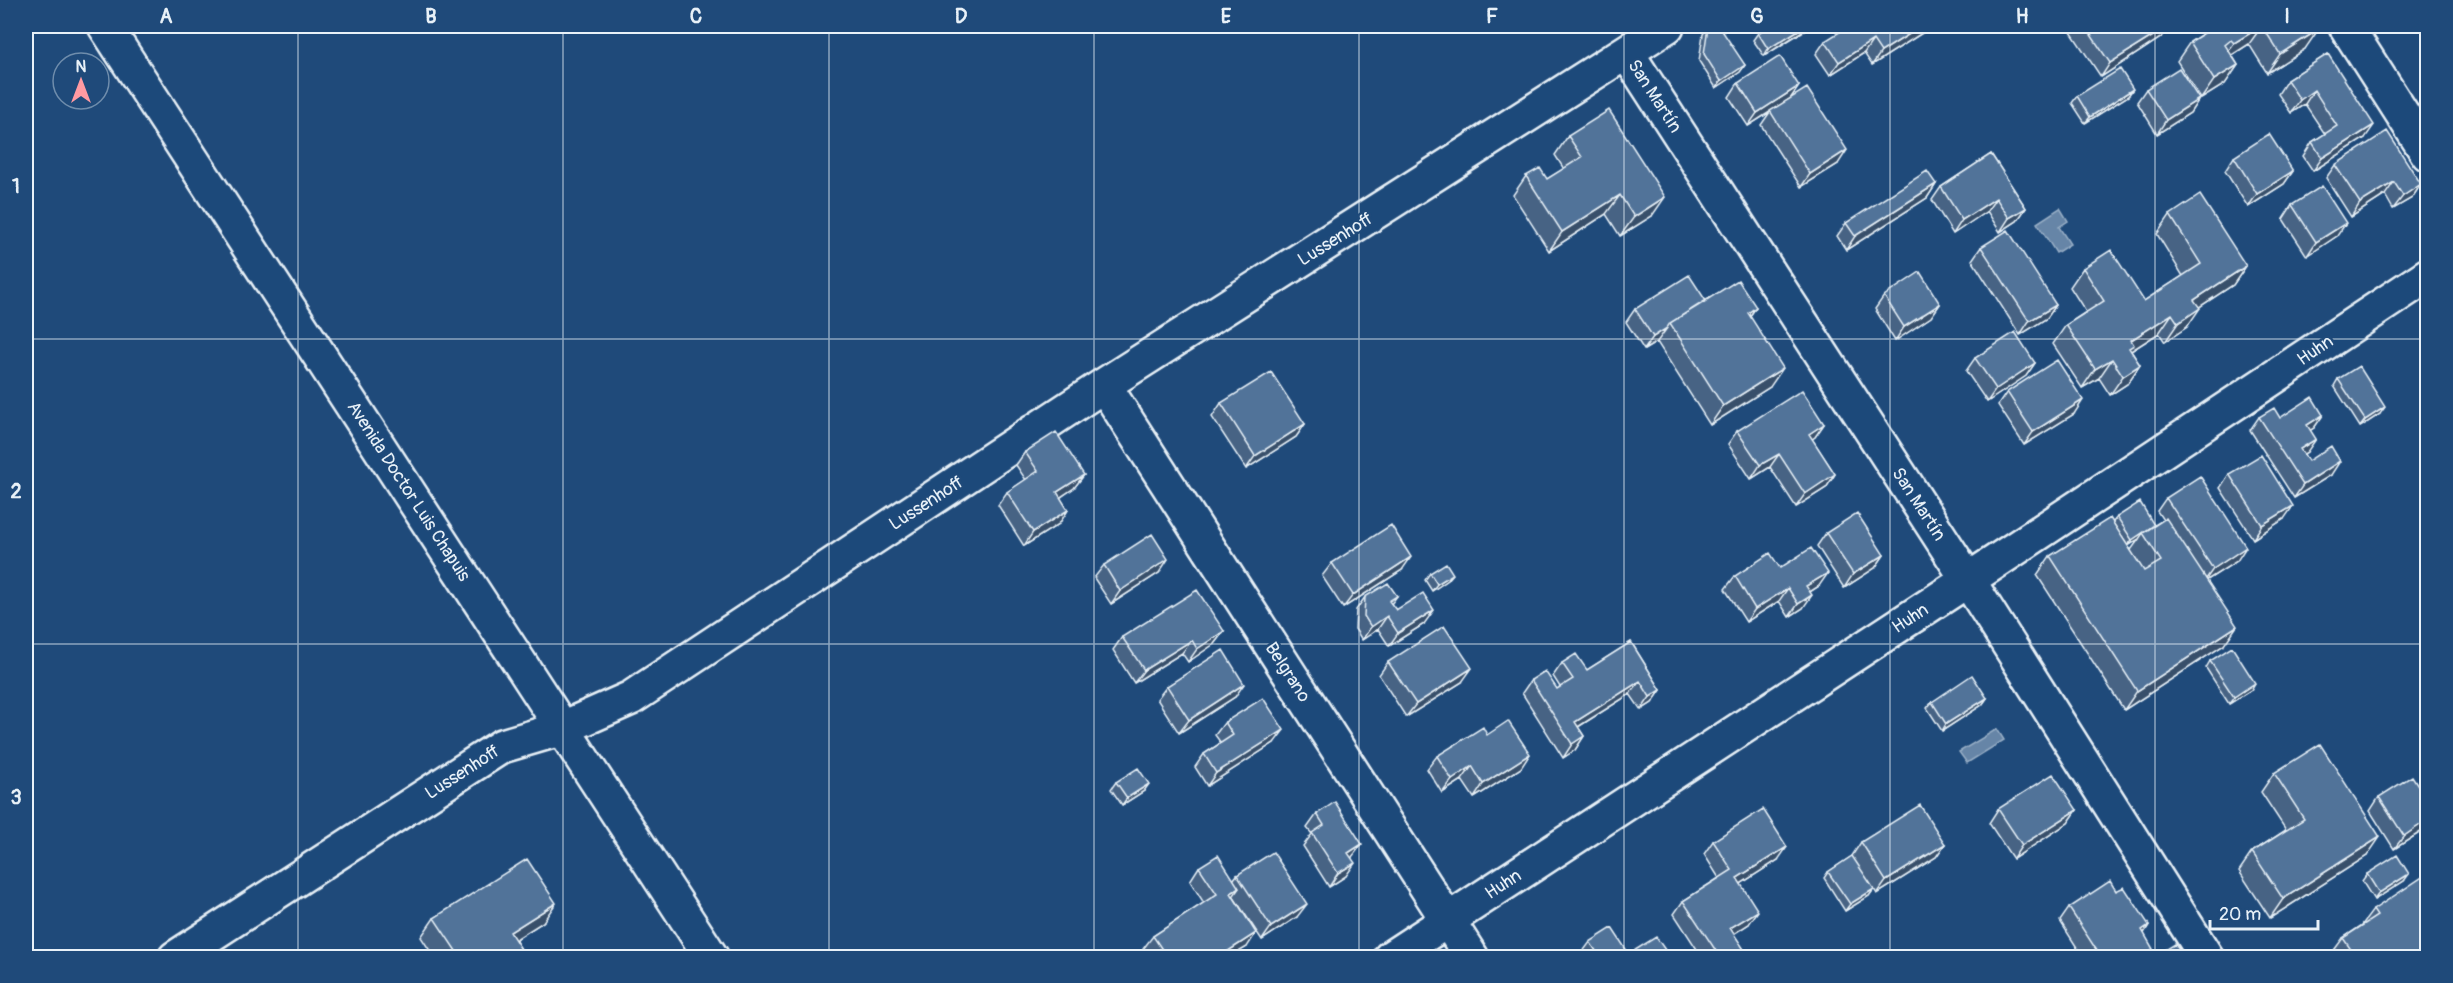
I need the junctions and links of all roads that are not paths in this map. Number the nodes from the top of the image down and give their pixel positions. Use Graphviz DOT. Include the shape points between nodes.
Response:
graph roads {
  1 [pos="105,26"];
  2 [pos="1667,26"];
  3 [pos="2346,26"];
  4 [pos="1627,53"];
  5 [pos="2427,154"];
  6 [pos="2427,275"];
  7 [pos="1104,386"];
  8 [pos="1968,580"];
  9 [pos="562,728"];
  10 [pos="1448,921"];
  11 [pos="175,957"];
  12 [pos="712,957"];
  13 [pos="1390,957"];
  14 [pos="1472,957"];
  15 [pos="2207,957"];
  1 -- 9 [label="street, Avenida Doctor Luis Chapuis"];
  2 -- 4 [label="street, Lussenhoff"];
  3 -- 5 [label="street"];
  4 -- 7 [label="street, Lussenhoff"];
  4 -- 8 [label="street, San Martín"];
  6 -- 8 [label="street, Huhn"];
  7 -- 9 [label="street, Lussenhoff" via="631,698"];
  7 -- 10 [label="street, Belgrano"];
  8 -- 10 [label="street, Huhn"];
  8 -- 15 [label="street, San Martín"];
  9 -- 11 [label="street, Lussenhoff" via="502,746"];
  9 -- 12 [label="street, Avenida Doctor Luis Chapuis"];
  10 -- 13 [label="street, Huhn"];
  10 -- 14 [label="street, Belgrano"];
}
